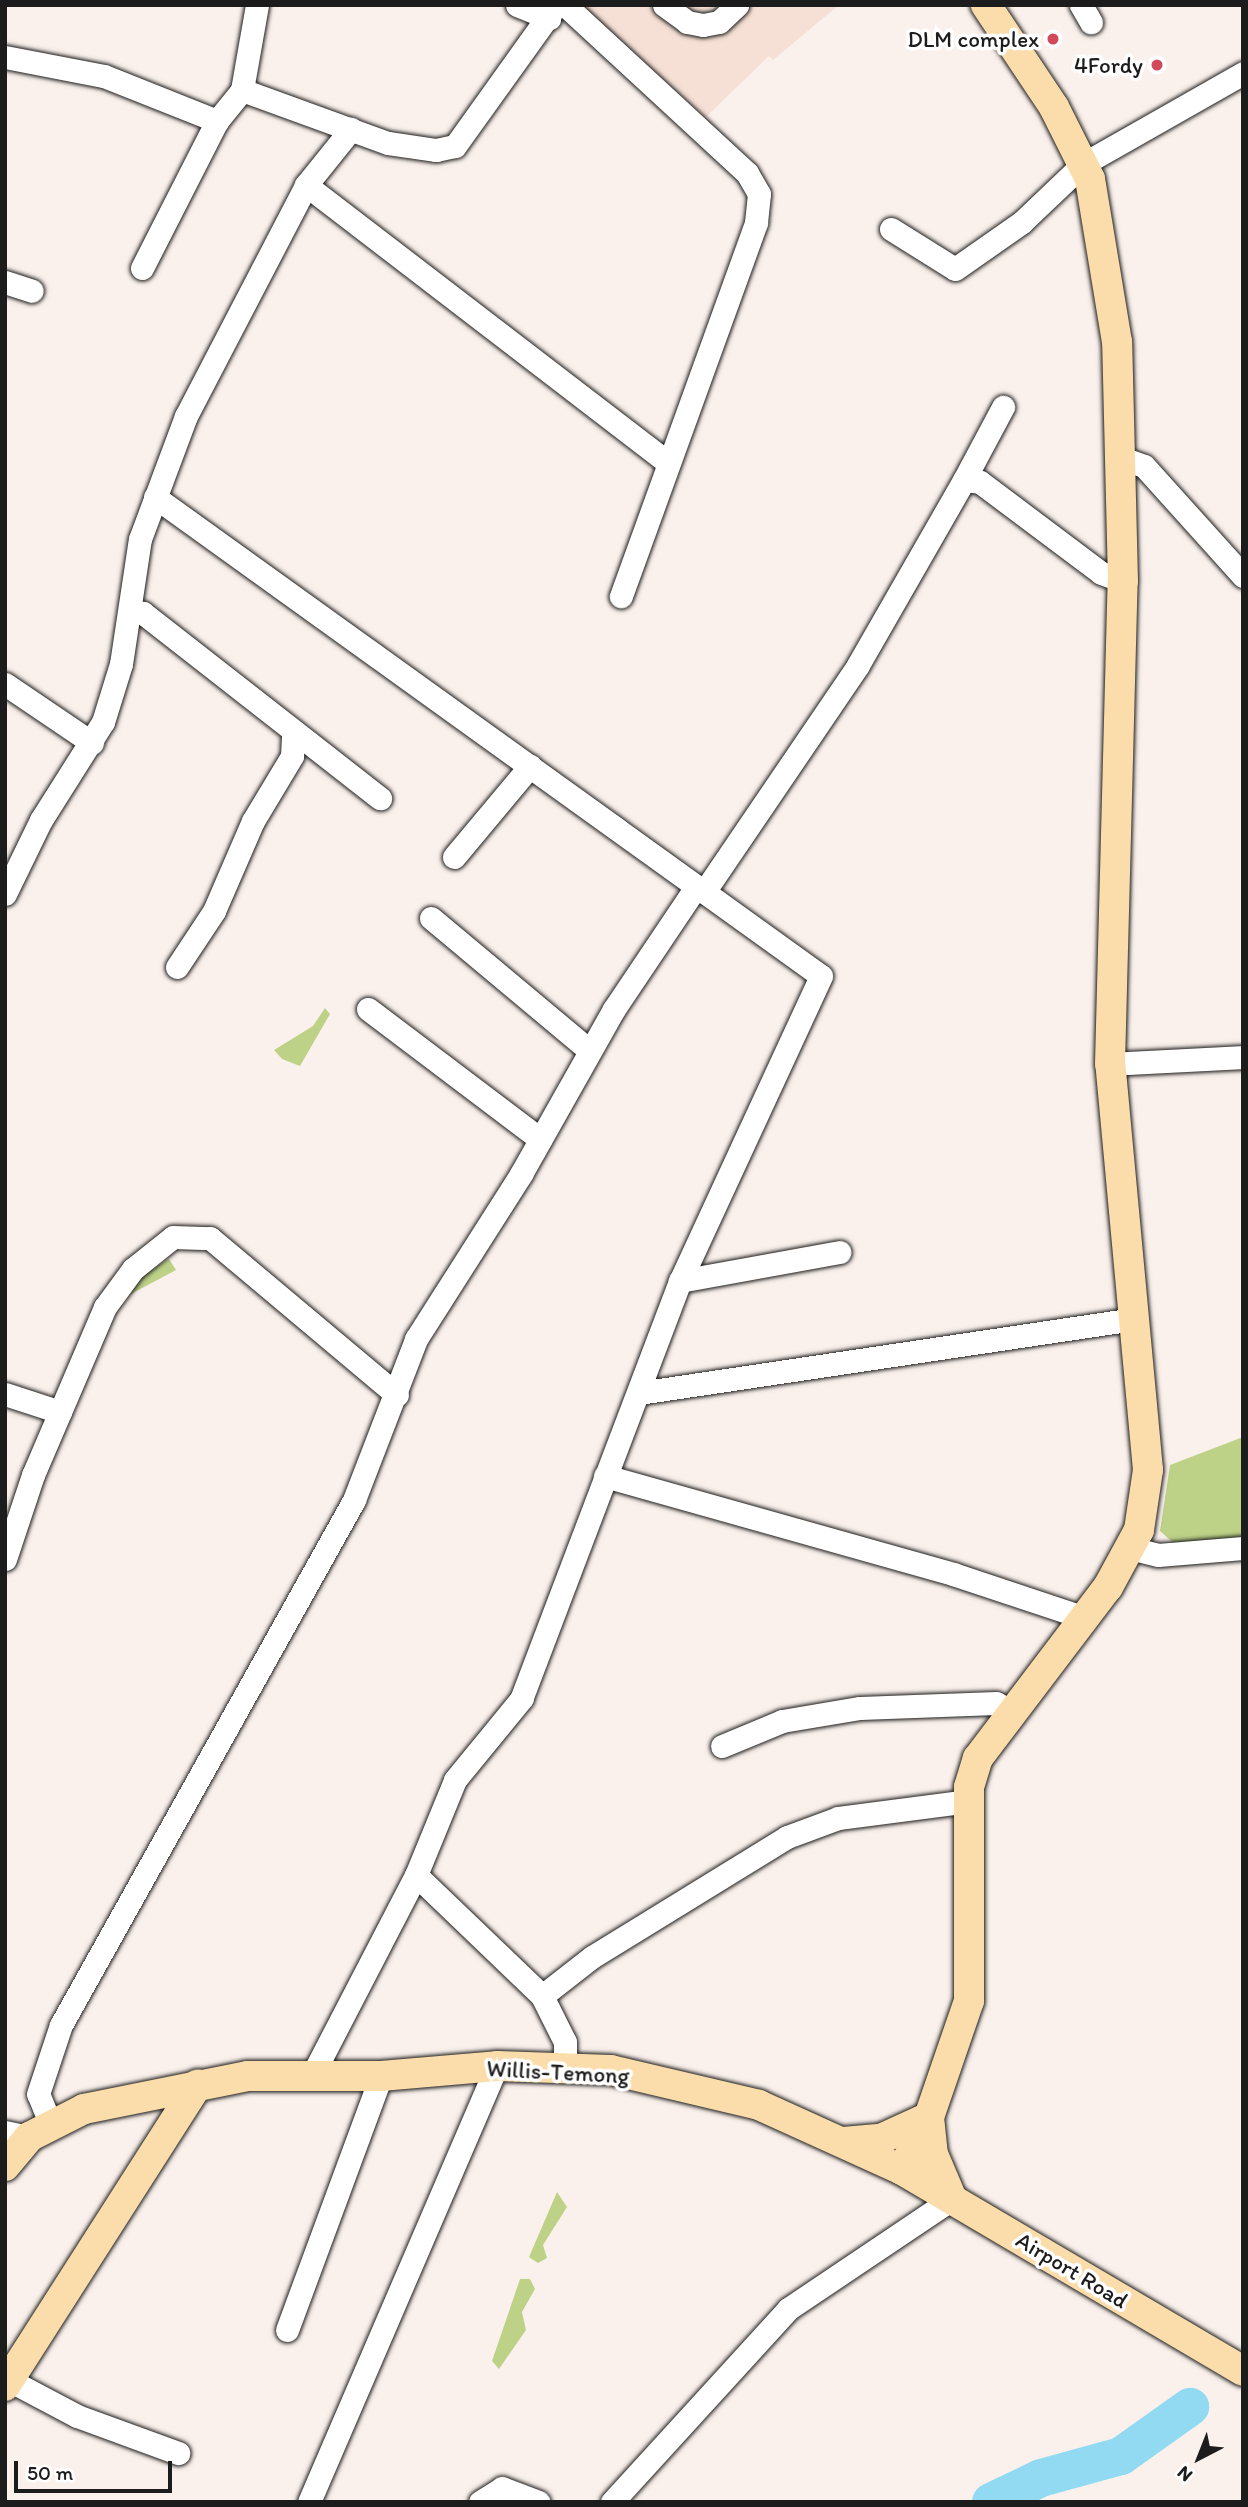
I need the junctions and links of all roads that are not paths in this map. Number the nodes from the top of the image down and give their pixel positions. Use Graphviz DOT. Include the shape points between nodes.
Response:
graph roads {
  1 [pos="257,5"];
  2 [pos="517,5"];
  3 [pos="664,5"];
  4 [pos="737,5"];
  5 [pos="986,5"];
  6 [pos="557,10"];
  7 [pos="5,57"];
  8 [pos="1243,73"];
  9 [pos="243,90"];
  10 [pos="217,121"];
  11 [pos="351,129"];
  12 [pos="1083,164"];
  13 [pos="306,185"];
  14 [pos="891,229"];
  15 [pos="142,268"];
  16 [pos="5,282"];
  17 [pos="32,291"];
  18 [pos="1003,407"];
  19 [pos="1122,458"];
  20 [pos="665,460"];
  21 [pos="964,480"];
  22 [pos="155,497"];
  23 [pos="1243,576"];
  24 [pos="1123,581"];
  25 [pos="621,596"];
  26 [pos="131,611"];
  27 [pos="5,684"];
  28 [pos="293,734"];
  29 [pos="92,743"];
  30 [pos="530,766"];
  31 [pos="380,798"];
  32 [pos="454,857"];
  33 [pos="700,890"];
  34 [pos="5,894"];
  35 [pos="431,918"];
  36 [pos="177,967"];
  37 [pos="368,1009"];
  38 [pos="590,1051"];
  39 [pos="1243,1057"];
  40 [pos="1110,1064"];
  41 [pos="540,1139"];
  42 [pos="839,1252"];
  43 [pos="680,1281"];
  44 [pos="1129,1320"];
  45 [pos="639,1393"];
  46 [pos="5,1394"];
  47 [pos="397,1395"];
  48 [pos="61,1412"];
  49 [pos="605,1476"];
  50 [pos="1130,1548"];
  51 [pos="1243,1548"];
  52 [pos="5,1559"];
  53 [pos="1084,1618"];
  54 [pos="1010,1711"];
  55 [pos="722,1746"];
  56 [pos="969,1801"];
  57 [pos="416,1875"];
  58 [pos="542,1996"];
  59 [pos="497,2066"];
  60 [pos="565,2067"];
  61 [pos="314,2072"];
  62 [pos="380,2076"];
  63 [pos="198,2084"];
  64 [pos="929,2117"];
  65 [pos="28,2131"];
  66 [pos="836,2141"];
  67 [pos="5,2166"];
  68 [pos="902,2170"];
  69 [pos="952,2199"];
  70 [pos="287,2330"];
  71 [pos="1243,2371"];
  72 [pos="7,2383"];
  73 [pos="178,2453"];
  74 [pos="309,2502"];
  75 [pos="480,2502"];
  76 [pos="538,2502"];
  77 [pos="612,2502"];
  1 -- 9 [label="street"];
  2 -- 6 [label="street"];
  3 -- 4 [label="street" via="687,22 703,24 719,22"];
  5 -- 12 [label="main road"];
  6 -- 11 [label="street" via="455,146 423,149"];
  6 -- 20 [label="street" via="747,173 760,194 756,223"];
  7 -- 10 [label="street" via="104,76"];
  8 -- 12 [label="street"];
  9 -- 10 [label="street"];
  9 -- 11 [label="street"];
  10 -- 15 [label="street"];
  11 -- 13 [label="street"];
  12 -- 14 [label="street" via="1022,222 955,269"];
  12 -- 19 [label="main road" via="1097,206 1117,342"];
  13 -- 20 [label="street"];
  13 -- 22 [label="street" via="186,416"];
  16 -- 17 [label="street"];
  18 -- 21 [label="street"];
  19 -- 23 [label="street" via="1144,466"];
  19 -- 24 [label="main road"];
  20 -- 25 [label="street"];
  21 -- 24 [label="street" via="980,482 1101,573"];
  21 -- 33 [label="street" via="858,665"];
  22 -- 26 [label="street" via="140,539"];
  22 -- 30 [label="street"];
  24 -- 40 [label="main road"];
  26 -- 28 [label="street" via="143,613"];
  26 -- 29 [label="street" via="121,664"];
  27 -- 29 [label="street"];
  28 -- 31 [label="street"];
  28 -- 36 [label="street" via="292,756 253,821 214,911"];
  29 -- 34 [label="street" via="41,820"];
  30 -- 32 [label="street"];
  30 -- 33 [label="street"];
  33 -- 38 [label="street"];
  33 -- 43 [label="street" via="809,964 822,985 734,1154"];
  35 -- 38 [label="street"];
  37 -- 41 [label="street"];
  38 -- 41 [label="street"];
  39 -- 40 [label="street"];
  40 -- 44 [label="main road"];
  41 -- 47 [label="street" via="416,1339"];
  42 -- 43 [label="street"];
  43 -- 45 [label="street"];
  44 -- 45 [label="street"];
  44 -- 50 [label="main road" via="1148,1470 1146,1502"];
  45 -- 49 [label="street"];
  46 -- 48 [label="street"];
  47 -- 48 [label="street" via="227,1251 190,1233 173,1237 132,1269 105,1307"];
  47 -- 65 [label="street" via="354,1500 61,2025"];
  48 -- 52 [label="street"];
  49 -- 53 [label="street" via="953,1574"];
  49 -- 57 [label="street" via="522,1698 455,1780"];
  50 -- 51 [label="street" via="1158,1555"];
  50 -- 53 [label="main road"];
  53 -- 54 [label="main road"];
  54 -- 55 [label="street" via="996,1703 860,1708 782,1721"];
  54 -- 56 [label="main road" via="978,1758"];
  56 -- 58 [label="street" via="838,1818 787,1837 592,1957"];
  56 -- 64 [label="main road" via="969,2001"];
  57 -- 58 [label="street"];
  57 -- 61 [label="street"];
  58 -- 60 [label="street" via="565,2042"];
  59 -- 60 [label="main road, Willis-Temong"];
  59 -- 62 [label="main road, Willis-Temong"];
  59 -- 74 [label="street"];
  60 -- 66 [label="main road, Willis-Temong" via="702,2088 759,2105"];
  61 -- 62 [label="main road, Willis-Temong"];
  61 -- 63 [label="main road, Willis-Temong"];
  62 -- 70 [label="street"];
  63 -- 65 [label="main road, Willis-Temong" via="84,2109"];
  63 -- 72 [label="main road"];
  64 -- 66 [label="main road" via="881,2139"];
  64 -- 68 [label="main road"];
  64 -- 69 [label="main road" via="933,2154"];
  65 -- 67 [label="main road, Willis-Temong"];
  66 -- 68 [label="main road, Willis-Temong"];
  68 -- 69 [label="main road, Airport Road"];
  69 -- 71 [label="main road, Airport Road"];
  69 -- 77 [label="street" via="788,2309"];
  72 -- 73 [label="street" via="77,2416"];
  75 -- 76 [label="street" via="502,2488"];
}
